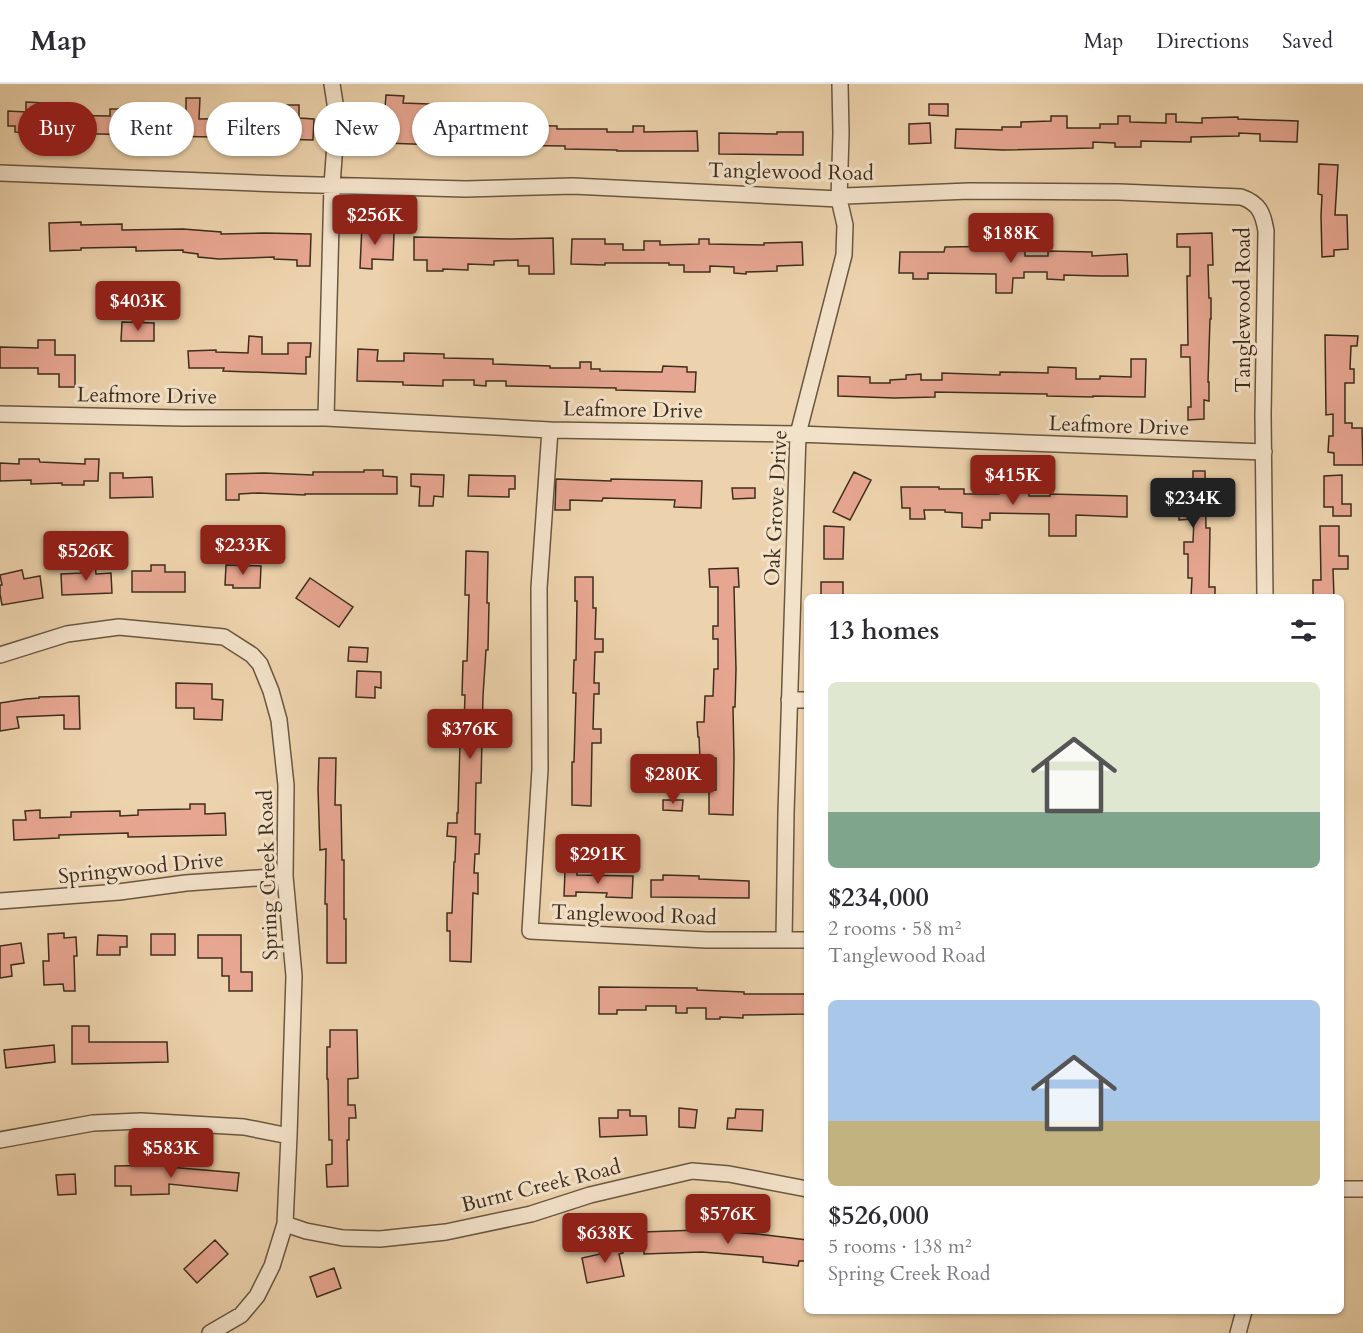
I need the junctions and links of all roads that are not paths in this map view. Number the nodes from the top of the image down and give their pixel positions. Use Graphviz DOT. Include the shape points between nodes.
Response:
graph roads {
  1 [pos="332,84"];
  2 [pos="840,84"];
  3 [pos="0,173"];
  4 [pos="332,185"];
  5 [pos="839,199"];
  6 [pos="0,414"];
  7 [pos="326,418"];
  8 [pos="550,430"];
  9 [pos="798,434"];
  10 [pos="1264,452"];
  11 [pos="1265,594"];
  12 [pos="0,655"];
  13 [pos="789,700"];
  14 [pos="804,700"];
  15 [pos="285,876"];
  16 [pos="0,902"];
  17 [pos="784,940"];
  18 [pos="804,940"];
  19 [pos="290,1136"];
  20 [pos="0,1140"];
  21 [pos="804,1188"];
  22 [pos="1344,1189"];
  23 [pos="1363,1189"];
  24 [pos="285,1224"];
  25 [pos="1243,1314"];
  26 [pos="210,1333"];
  27 [pos="1238,1333"];
  1 -- 4 [label="street" via="337,116"];
  2 -- 5 [label="street, Oak Grove Drive"];
  3 -- 4 [label="street, Tanglewood Road"];
  4 -- 5 [label="street, Tanglewood Road" via="466,189 573,186"];
  4 -- 7 [label="street"];
  5 -- 9 [label="street, Oak Grove Drive" via="845,225 844,255"];
  5 -- 10 [label="street, Tanglewood Road" via="969,191 1119,192 1241,197 1251,201 1263,215 1266,231"];
  6 -- 7 [label="street, Leafmore Drive"];
  7 -- 8 [label="street, Leafmore Drive"];
  8 -- 9 [label="street, Leafmore Drive"];
  8 -- 17 [label="street, Tanglewood Road" via="539,588 540,769 531,931"];
  9 -- 10 [label="street, Leafmore Drive"];
  9 -- 13 [label="street, Oak Grove Drive"];
  10 -- 11 [label="street, Tanglewood Road"];
  12 -- 15 [label="street, Spring Creek Road" via="68,634 119,627 224,637 252,655 260,664 279,720 286,785"];
  13 -- 14 [label="street"];
  13 -- 17 [label="street, Oak Grove Drive"];
  15 -- 16 [label="street, Springwood Drive"];
  15 -- 19 [label="street, Spring Creek Road" via="294,976"];
  17 -- 18 [label="street, Tanglewood Road"];
  19 -- 20 [label="street" via="244,1127 141,1121 93,1123"];
  19 -- 24 [label="street, Spring Creek Road"];
  21 -- 24 [label="street, Burnt Creek Road" via="692,1171 446,1232 380,1239 344,1238"];
  22 -- 23 [label="street"];
  24 -- 26 [label="street, Spring Creek Road" via="272,1266 257,1296 241,1314"];
  25 -- 27 [label="street"];
}
